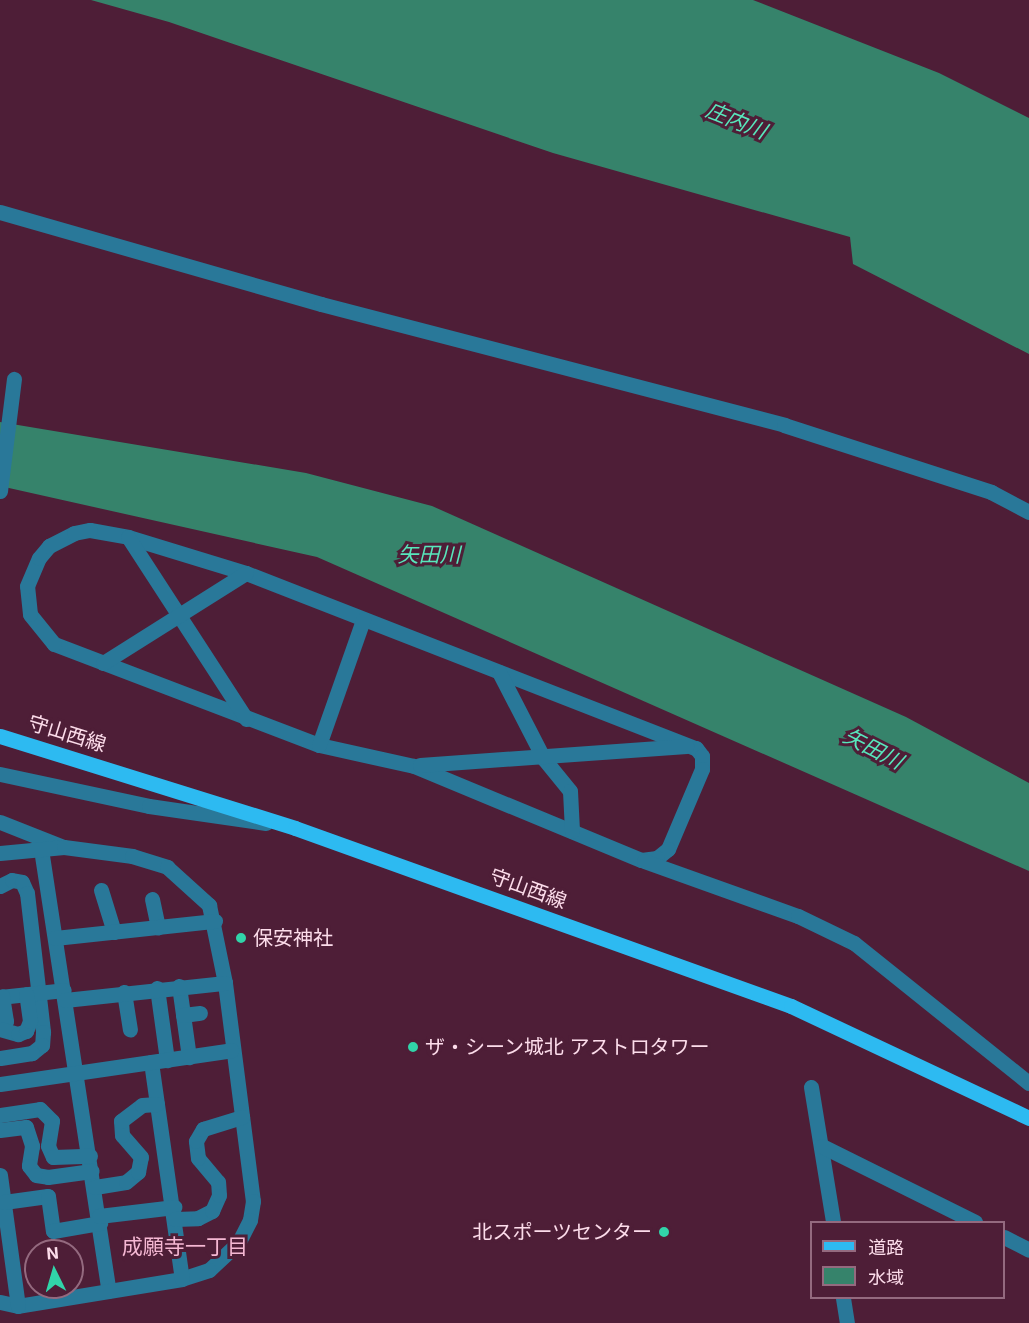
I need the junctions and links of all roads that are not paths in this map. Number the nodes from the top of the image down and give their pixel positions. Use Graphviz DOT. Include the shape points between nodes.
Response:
graph roads {
  1 [pos="0,212"];
  2 [pos="14,379"];
  3 [pos="0,491"];
  4 [pos="1029,512"];
  5 [pos="128,537"];
  6 [pos="246,573"];
  7 [pos="177,615"];
  8 [pos="363,620"];
  9 [pos="103,663"];
  10 [pos="499,672"];
  11 [pos="246,719"];
  12 [pos="0,736"];
  13 [pos="320,745"];
  14 [pos="689,746"];
  15 [pos="544,759"];
  16 [pos="414,766"];
  17 [pos="0,774"];
  18 [pos="0,822"];
  19 [pos="295,828"];
  20 [pos="572,831"];
  21 [pos="64,847"];
  22 [pos="40,849"];
  23 [pos="0,853"];
  24 [pos="641,860"];
  25 [pos="0,886"];
  26 [pos="101,890"];
  27 [pos="152,899"];
  28 [pos="215,921"];
  29 [pos="158,927"];
  30 [pos="114,932"];
  31 [pos="55,938"];
  32 [pos="225,983"];
  33 [pos="178,986"];
  34 [pos="157,988"];
  35 [pos="124,992"];
  36 [pos="32,993"];
  37 [pos="64,995"];
  38 [pos="1,996"];
  39 [pos="200,1013"];
  40 [pos="183,1015"];
  41 [pos="0,1022"];
  42 [pos="0,1029"];
  43 [pos="130,1030"];
  44 [pos="232,1050"];
  45 [pos="189,1057"];
  46 [pos="0,1058"];
  47 [pos="167,1060"];
  48 [pos="151,1062"];
  49 [pos="77,1074"];
  50 [pos="1029,1083"];
  51 [pos="0,1084"];
  52 [pos="812,1087"];
  53 [pos="157,1104"];
  54 [pos="0,1115"];
  55 [pos="242,1117"];
  56 [pos="1029,1118"];
  57 [pos="0,1130"];
  58 [pos="822,1146"];
  59 [pos="91,1163"];
  60 [pos="0,1175"];
  61 [pos="95,1186"];
  62 [pos="4,1202"];
  63 [pos="174,1213"];
  64 [pos="100,1219"];
  65 [pos="833,1221"];
  66 [pos="973,1221"];
  67 [pos="1005,1238"];
  68 [pos="1029,1250"];
  69 [pos="182,1279"];
  70 [pos="109,1291"];
  71 [pos="843,1299"];
  72 [pos="0,1302"];
  73 [pos="18,1306"];
  74 [pos="847,1323"];
  1 -- 4 [label="street" via="321,304 784,425 991,492"];
  2 -- 3 [label="street"];
  5 -- 6 [label="street"];
  5 -- 7 [label="street"];
  5 -- 9 [label="street" via="90,530 62,538 39,558 27,586 30,614 40,631 54,644"];
  6 -- 7 [label="street"];
  6 -- 8 [label="street"];
  7 -- 9 [label="street"];
  7 -- 11 [label="street"];
  8 -- 10 [label="street"];
  8 -- 13 [label="street"];
  9 -- 11 [label="street"];
  10 -- 14 [label="street"];
  10 -- 15 [label="street"];
  11 -- 13 [label="street"];
  12 -- 19 [label="main road, 守山西線"];
  13 -- 16 [label="street"];
  14 -- 15 [label="street"];
  14 -- 24 [label="street" via="702,756 702,769 668,849 657,858"];
  15 -- 16 [label="street"];
  15 -- 20 [label="street" via="570,791"];
  16 -- 20 [label="street"];
  17 -- 19 [label="street" via="149,806"];
  18 -- 21 [label="street"];
  19 -- 56 [label="main road, 守山西線" via="791,1006"];
  20 -- 24 [label="street"];
  21 -- 22 [label="street"];
  21 -- 28 [label="street" via="93,848 167,867 200,893"];
  22 -- 23 [label="street"];
  22 -- 31 [label="street"];
  24 -- 50 [label="street" via="798,916 854,943"];
  25 -- 36 [label="street" via="12,880 22,882 27,893"];
  26 -- 30 [label="street"];
  27 -- 29 [label="street"];
  28 -- 29 [label="street"];
  28 -- 32 [label="street"];
  29 -- 30 [label="street"];
  30 -- 31 [label="street"];
  31 -- 37 [label="street"];
  32 -- 33 [label="street"];
  32 -- 44 [label="street"];
  33 -- 34 [label="street"];
  33 -- 40 [label="street"];
  34 -- 35 [label="street"];
  34 -- 47 [label="street"];
  35 -- 37 [label="street"];
  35 -- 43 [label="street"];
  36 -- 37 [label="street"];
  36 -- 38 [label="street"];
  36 -- 42 [label="street" via="26,1031 18,1034"];
  36 -- 46 [label="street" via="42,1045 32,1053"];
  37 -- 49 [label="street"];
  38 -- 41 [label="street" via="6,1021"];
  39 -- 40 [label="street"];
  40 -- 45 [label="street"];
  44 -- 45 [label="street"];
  44 -- 55 [label="street"];
  45 -- 47 [label="street"];
  47 -- 48 [label="street"];
  48 -- 49 [label="street"];
  48 -- 53 [label="street"];
  49 -- 51 [label="street"];
  49 -- 59 [label="street"];
  52 -- 58 [label="street"];
  53 -- 61 [label="street" via="142,1105 121,1121 122,1135 141,1157 138,1172 126,1182"];
  53 -- 63 [label="street"];
  54 -- 59 [label="street" via="40,1109 52,1121 48,1146 53,1157"];
  55 -- 63 [label="street" via="216,1122 203,1129 196,1141 198,1158 218,1182 219,1195 212,1211 198,1218"];
  55 -- 69 [label="street" via="251,1172 250,1220 239,1242 224,1258 209,1270"];
  57 -- 59 [label="street" via="26,1127 32,1137 29,1166 36,1175 48,1177"];
  58 -- 65 [label="street"];
  58 -- 66 [label="street"];
  59 -- 61 [label="street"];
  60 -- 62 [label="street"];
  61 -- 64 [label="street"];
  62 -- 64 [label="street" via="48,1196 53,1231"];
  62 -- 73 [label="street"];
  63 -- 64 [label="street"];
  63 -- 69 [label="street"];
  64 -- 70 [label="street"];
  67 -- 68 [label="street"];
  69 -- 70 [label="street"];
  70 -- 73 [label="street"];
  71 -- 74 [label="street"];
  72 -- 73 [label="street"];
}
